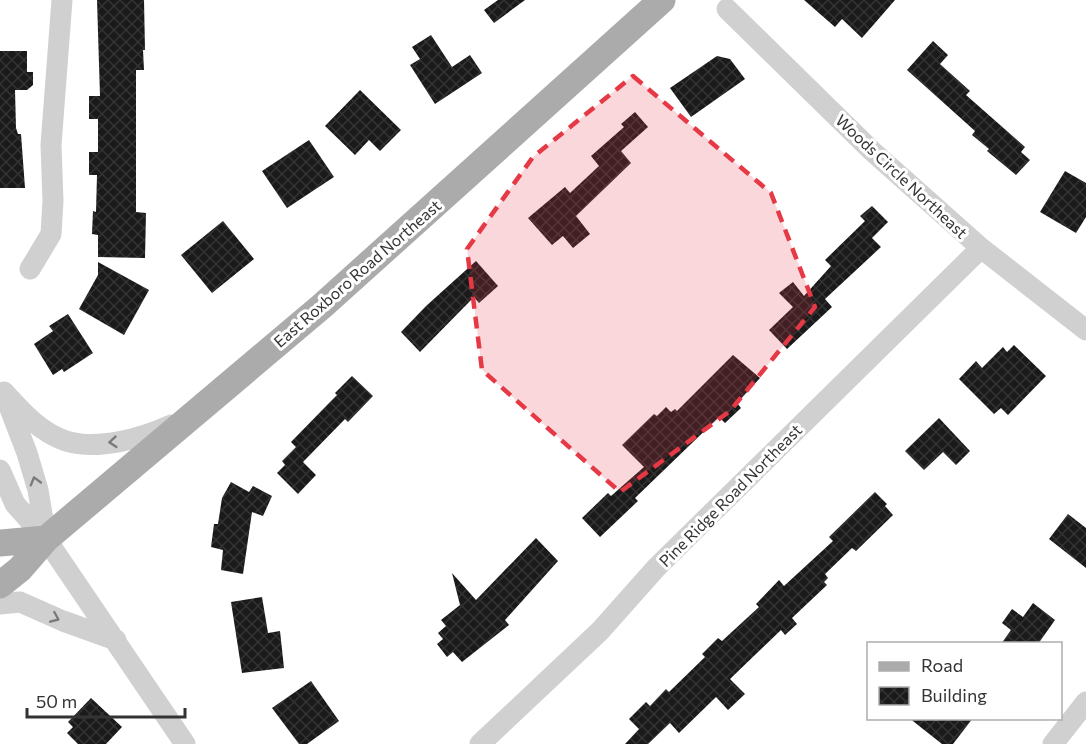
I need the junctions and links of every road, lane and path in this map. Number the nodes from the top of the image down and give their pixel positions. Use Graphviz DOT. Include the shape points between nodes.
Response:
graph roads {
  1 [pos="62,0"];
  2 [pos="662,0"];
  3 [pos="728,9"];
  4 [pos="981,248"];
  5 [pos="30,269"];
  6 [pos="1086,330"];
  7 [pos="2,390"];
  8 [pos="188,418"];
  9 [pos="0,470"];
  10 [pos="46,538"];
  11 [pos="0,543"];
  12 [pos="0,585"];
  13 [pos="0,604"];
  14 [pos="116,640"];
  15 [pos="1086,702"];
  16 [pos="185,744"];
  17 [pos="480,744"];
  18 [pos="1053,744"];
  1 -- 5 [label="street" via="51,145 51,234"];
  2 -- 8 [label="main road, East Roxboro Road Northeast" via="322,306"];
  3 -- 4 [label="street, Woods Circle Northeast" via="872,151"];
  4 -- 6 [label="street, Woods Circle Northeast"];
  4 -- 17 [label="street, Pine Ridge Road Northeast" via="656,568 600,631"];
  8 -- 7 [label="street, one-way" via="147,436 116,443 67,441 24,414"];
  10 -- 7 [label="street, one-way" via="38,490"];
  8 -- 10 [label="main road, East Roxboro Road Northeast"];
  9 -- 10 [label="street" via="15,504"];
  10 -- 11 [label="main road"];
  10 -- 12 [label="main road, East Roxboro Road Northeast" via="20,569"];
  10 -- 14 [label="street"];
  13 -- 14 [label="street, one-way" via="20,602"];
  14 -- 16 [label="street"];
  15 -- 18 [label="street"];
}
